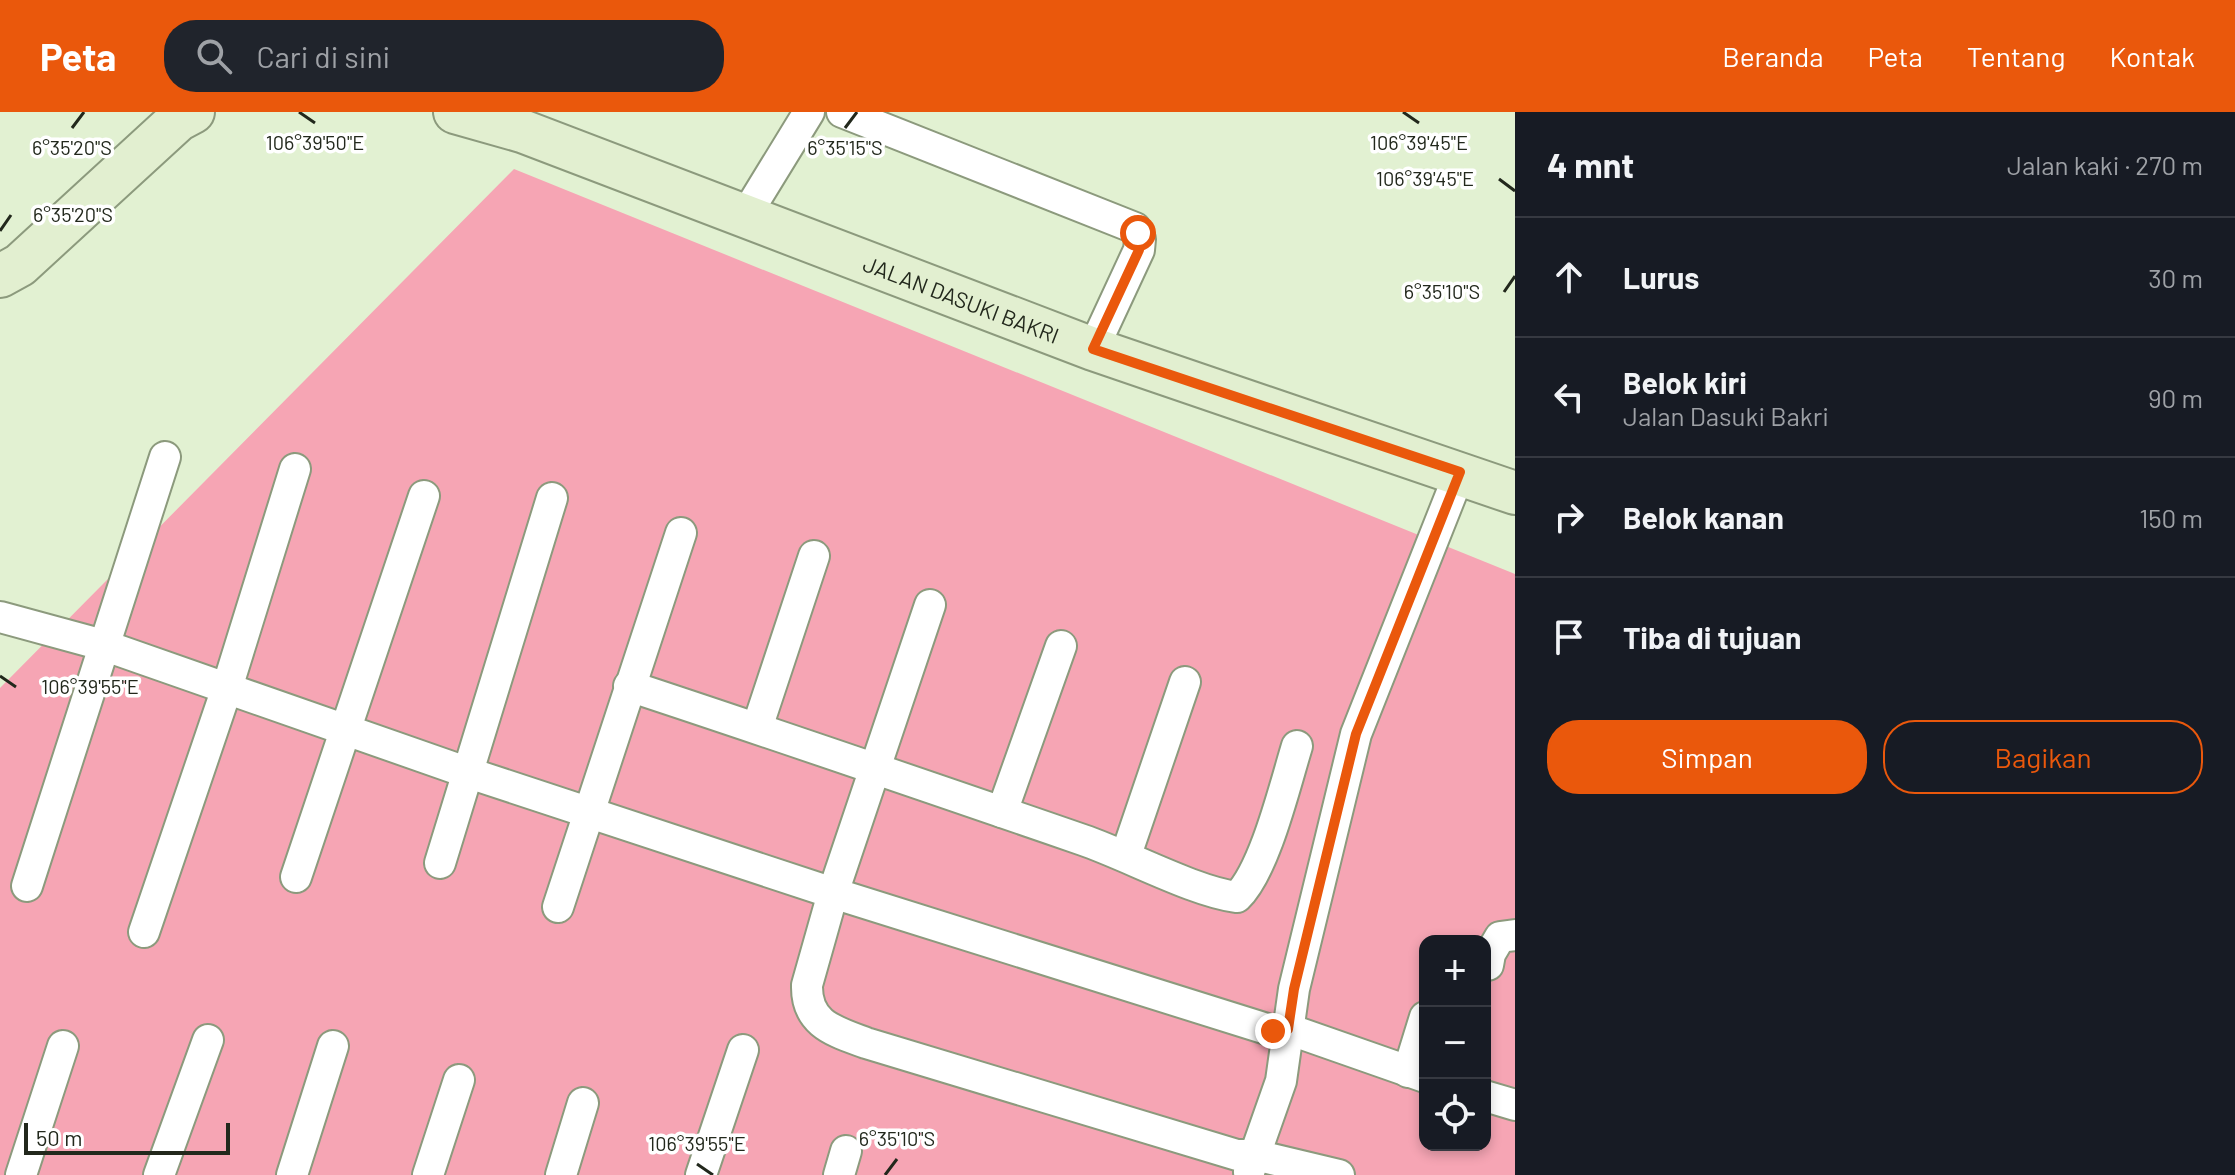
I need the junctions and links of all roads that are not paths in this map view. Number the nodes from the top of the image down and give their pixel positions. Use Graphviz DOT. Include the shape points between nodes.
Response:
graph roads {
  1 [pos="193,112"];
  2 [pos="455,112"];
  3 [pos="809,112"];
  4 [pos="842,112"];
  5 [pos="744,218"];
  6 [pos="0,276"];
  7 [pos="1093,349"];
  8 [pos="165,457"];
  9 [pos="295,469"];
  10 [pos="1460,472"];
  11 [pos="1515,493"];
  12 [pos="424,496"];
  13 [pos="552,498"];
  14 [pos="681,533"];
  15 [pos="814,556"];
  16 [pos="930,605"];
  17 [pos="0,617"];
  18 [pos="103,645"];
  19 [pos="1061,646"];
  20 [pos="1185,682"];
  21 [pos="629,686"];
  22 [pos="227,688"];
  23 [pos="757,728"];
  24 [pos="347,729"];
  25 [pos="1297,746"];
  26 [pos="875,768"];
  27 [pos="466,772"];
  28 [pos="588,812"];
  29 [pos="1002,812"];
  30 [pos="1126,855"];
  31 [pos="440,863"];
  32 [pos="296,877"];
  33 [pos="27,886"];
  34 [pos="833,893"];
  35 [pos="558,907"];
  36 [pos="144,932"];
  37 [pos="1515,935"];
  38 [pos="1496,968"];
  39 [pos="1288,1029"];
  40 [pos="208,1040"];
  41 [pos="63,1046"];
  42 [pos="333,1046"];
  43 [pos="743,1050"];
  44 [pos="1416,1075"];
  45 [pos="459,1080"];
  46 [pos="1491,1098"];
  47 [pos="583,1103"];
  48 [pos="1515,1105"];
  49 [pos="1252,1165"];
  50 [pos="21,1175"];
  51 [pos="159,1175"];
  52 [pos="292,1175"];
  53 [pos="428,1175"];
  54 [pos="561,1175"];
  55 [pos="701,1175"];
  56 [pos="1339,1175"];
  1 -- 6 [label="main road" via="20,265"];
  2 -- 5 [label="main road, JALAN DASUKI BAKRI" via="522,131"];
  3 -- 5 [label="street"];
  4 -- 7 [label="street" via="1135,228 1139,250"];
  5 -- 7 [label="main road, JALAN DASUKI BAKRI"];
  7 -- 10 [label="main road, JALAN DASUKI BAKRI"];
  8 -- 18 [label="street"];
  9 -- 22 [label="street"];
  10 -- 11 [label="main road, JALAN DASUKI BAKRI"];
  10 -- 39 [label="street" via="1356,734"];
  12 -- 24 [label="street"];
  13 -- 27 [label="street"];
  14 -- 21 [label="street"];
  15 -- 23 [label="street"];
  16 -- 26 [label="street"];
  17 -- 18 [label="street"];
  18 -- 22 [label="street"];
  18 -- 33 [label="street"];
  19 -- 29 [label="street"];
  20 -- 30 [label="street"];
  21 -- 23 [label="street"];
  21 -- 28 [label="street"];
  22 -- 24 [label="street"];
  22 -- 36 [label="street"];
  23 -- 26 [label="street"];
  24 -- 27 [label="street"];
  24 -- 32 [label="street"];
  25 -- 30 [label="street" via="1248,887 1237,897"];
  26 -- 29 [label="street"];
  26 -- 34 [label="street"];
  27 -- 28 [label="street"];
  27 -- 31 [label="street"];
  28 -- 34 [label="street"];
  28 -- 35 [label="street"];
  29 -- 30 [label="street"];
  34 -- 39 [label="street" via="1273,1031"];
  34 -- 49 [label="street" via="807,985 813,1016 825,1028 1237,1155"];
  37 -- 38 [label="street" via="1500,937"];
  39 -- 44 [label="street"];
  39 -- 49 [label="street" via="1281,1081"];
  40 -- 51 [label="street"];
  41 -- 50 [label="street"];
  42 -- 52 [label="street"];
  43 -- 55 [label="street"];
  45 -- 53 [label="street"];
  46 -- 48 [label="street"];
  47 -- 54 [label="street"];
  49 -- 56 [label="street"];
}
